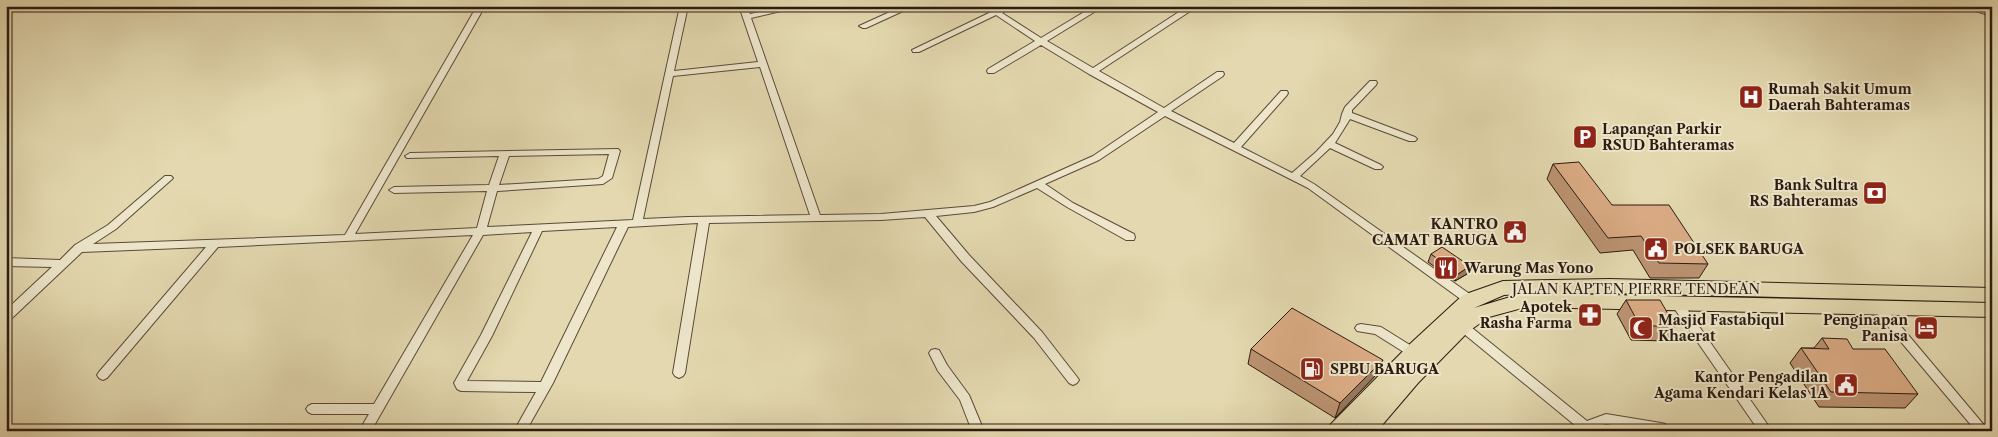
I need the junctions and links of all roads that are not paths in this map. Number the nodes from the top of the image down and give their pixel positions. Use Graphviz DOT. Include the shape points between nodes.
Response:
graph roads {
  1 [pos="481,6"];
  2 [pos="684,6"];
  3 [pos="743,6"];
  4 [pos="798,6"];
  5 [pos="910,6"];
  6 [pos="987,6"];
  7 [pos="1010,6"];
  8 [pos="1100,6"];
  9 [pos="1194,6"];
  10 [pos="772,8"];
  11 [pos="1974,8"];
  12 [pos="997,13"];
  13 [pos="1992,14"];
  14 [pos="747,16"];
  15 [pos="863,26"];
  16 [pos="1041,42"];
  17 [pos="916,50"];
  18 [pos="763,64"];
  19 [pos="991,71"];
  20 [pos="1092,72"];
  21 [pos="671,74"];
  22 [pos="1220,74"];
  23 [pos="1373,83"];
  24 [pos="1284,93"];
  25 [pos="1164,112"];
  26 [pos="1346,114"];
  27 [pos="1412,139"];
  28 [pos="1329,144"];
  29 [pos="1236,147"];
  30 [pos="504,152"];
  31 [pos="410,156"];
  32 [pos="1378,167"];
  33 [pos="1294,176"];
  34 [pos="168,178"];
  35 [pos="1039,185"];
  36 [pos="494,188"];
  37 [pos="394,190"];
  38 [pos="928,214"];
  39 [pos="816,217"];
  40 [pos="704,220"];
  41 [pos="637,223"];
  42 [pos="624,224"];
  43 [pos="539,228"];
  44 [pos="481,230"];
  45 [pos="1130,237"];
  46 [pos="348,238"];
  47 [pos="215,243"];
  48 [pos="79,248"];
  49 [pos="6,262"];
  50 [pos="62,264"];
  51 [pos="1773,289"];
  52 [pos="1992,295"];
  53 [pos="1470,300"];
  54 [pos="1676,302"];
  55 [pos="1786,305"];
  56 [pos="1879,308"];
  57 [pos="1992,310"];
  58 [pos="6,317"];
  59 [pos="1462,326"];
  60 [pos="1361,328"];
  61 [pos="935,353"];
  62 [pos="1414,353"];
  63 [pos="679,372"];
  64 [pos="103,376"];
  65 [pos="1073,380"];
  66 [pos="543,387"];
  67 [pos="312,409"];
  68 [pos="378,409"];
  69 [pos="1364,420"];
  70 [pos="1588,428"];
  71 [pos="1662,428"];
  72 [pos="365,431"];
  73 [pos="520,431"];
  74 [pos="978,431"];
  75 [pos="1337,431"];
  76 [pos="1766,431"];
  77 [pos="1983,431"];
  1 -- 46 [label="street"];
  2 -- 21 [label="street"];
  3 -- 14 [label="street"];
  4 -- 10 [label="street"];
  5 -- 15 [label="street"];
  6 -- 12 [label="street"];
  7 -- 12 [label="street"];
  8 -- 16 [label="street"];
  9 -- 20 [label="street"];
  10 -- 14 [label="street"];
  11 -- 13 [label="street"];
  12 -- 16 [label="street"];
  12 -- 17 [label="street"];
  14 -- 18 [label="street"];
  16 -- 19 [label="street"];
  16 -- 20 [label="street"];
  18 -- 21 [label="street"];
  18 -- 39 [label="street"];
  20 -- 25 [label="street"];
  21 -- 41 [label="street"];
  22 -- 25 [label="street"];
  23 -- 26 [label="street"];
  24 -- 29 [label="street"];
  25 -- 29 [label="street"];
  25 -- 35 [label="street" via="1096,158"];
  26 -- 27 [label="street"];
  26 -- 28 [label="street" via="1343,126"];
  28 -- 32 [label="street"];
  28 -- 33 [label="street"];
  29 -- 33 [label="street"];
  30 -- 31 [label="street"];
  30 -- 36 [label="street"];
  30 -- 36 [label="street" via="613,150 616,154 607,178 600,182"];
  33 -- 53 [label="street"];
  34 -- 48 [label="street" via="112,227"];
  35 -- 38 [label="street" via="983,208"];
  35 -- 45 [label="street"];
  36 -- 37 [label="street"];
  36 -- 44 [label="street"];
  38 -- 39 [label="street"];
  38 -- 65 [label="street" via="1038,335"];
  39 -- 40 [label="street"];
  40 -- 41 [label="street"];
  40 -- 63 [label="street"];
  41 -- 42 [label="street"];
  42 -- 43 [label="street"];
  42 -- 66 [label="street"];
  43 -- 44 [label="street"];
  43 -- 66 [label="street" via="460,383 461,386"];
  44 -- 46 [label="street"];
  44 -- 68 [label="street"];
  46 -- 47 [label="street"];
  47 -- 48 [label="street"];
  47 -- 64 [label="street"];
  48 -- 50 [label="street"];
  49 -- 50 [label="street"];
  50 -- 58 [label="street"];
  51 -- 52 [label="highway, JALAN KAPTEN PIERRE TENDEAN"];
  51 -- 53 [label="highway, JALAN KAPTEN PIERRE TENDEAN" via="1503,288"];
  51 -- 55 [label="highway"];
  53 -- 62 [label="highway, JALAN KAPTEN PIERRE TENDEAN"];
  54 -- 55 [label="highway, JALAN KAPTEN PIERRE TENDEAN"];
  54 -- 59 [label="highway, JALAN KAPTEN PIERRE TENDEAN" via="1526,300 1483,311"];
  54 -- 76 [label="street"];
  55 -- 56 [label="highway, JALAN KAPTEN PIERRE TENDEAN"];
  56 -- 57 [label="highway, JALAN KAPTEN PIERRE TENDEAN"];
  56 -- 77 [label="street"];
  59 -- 69 [label="highway, JALAN KAPTEN PIERRE TENDEAN"];
  59 -- 70 [label="street"];
  60 -- 62 [label="street" via="1377,330"];
  61 -- 74 [label="street" via="965,398"];
  62 -- 69 [label="highway, JALAN KAPTEN PIERRE TENDEAN"];
  66 -- 73 [label="street"];
  67 -- 68 [label="street"];
  68 -- 72 [label="street"];
  69 -- 75 [label="highway, JALAN KAPTEN PIERRE TENDEAN"];
  70 -- 71 [label="street" via="1606,419"];
}
